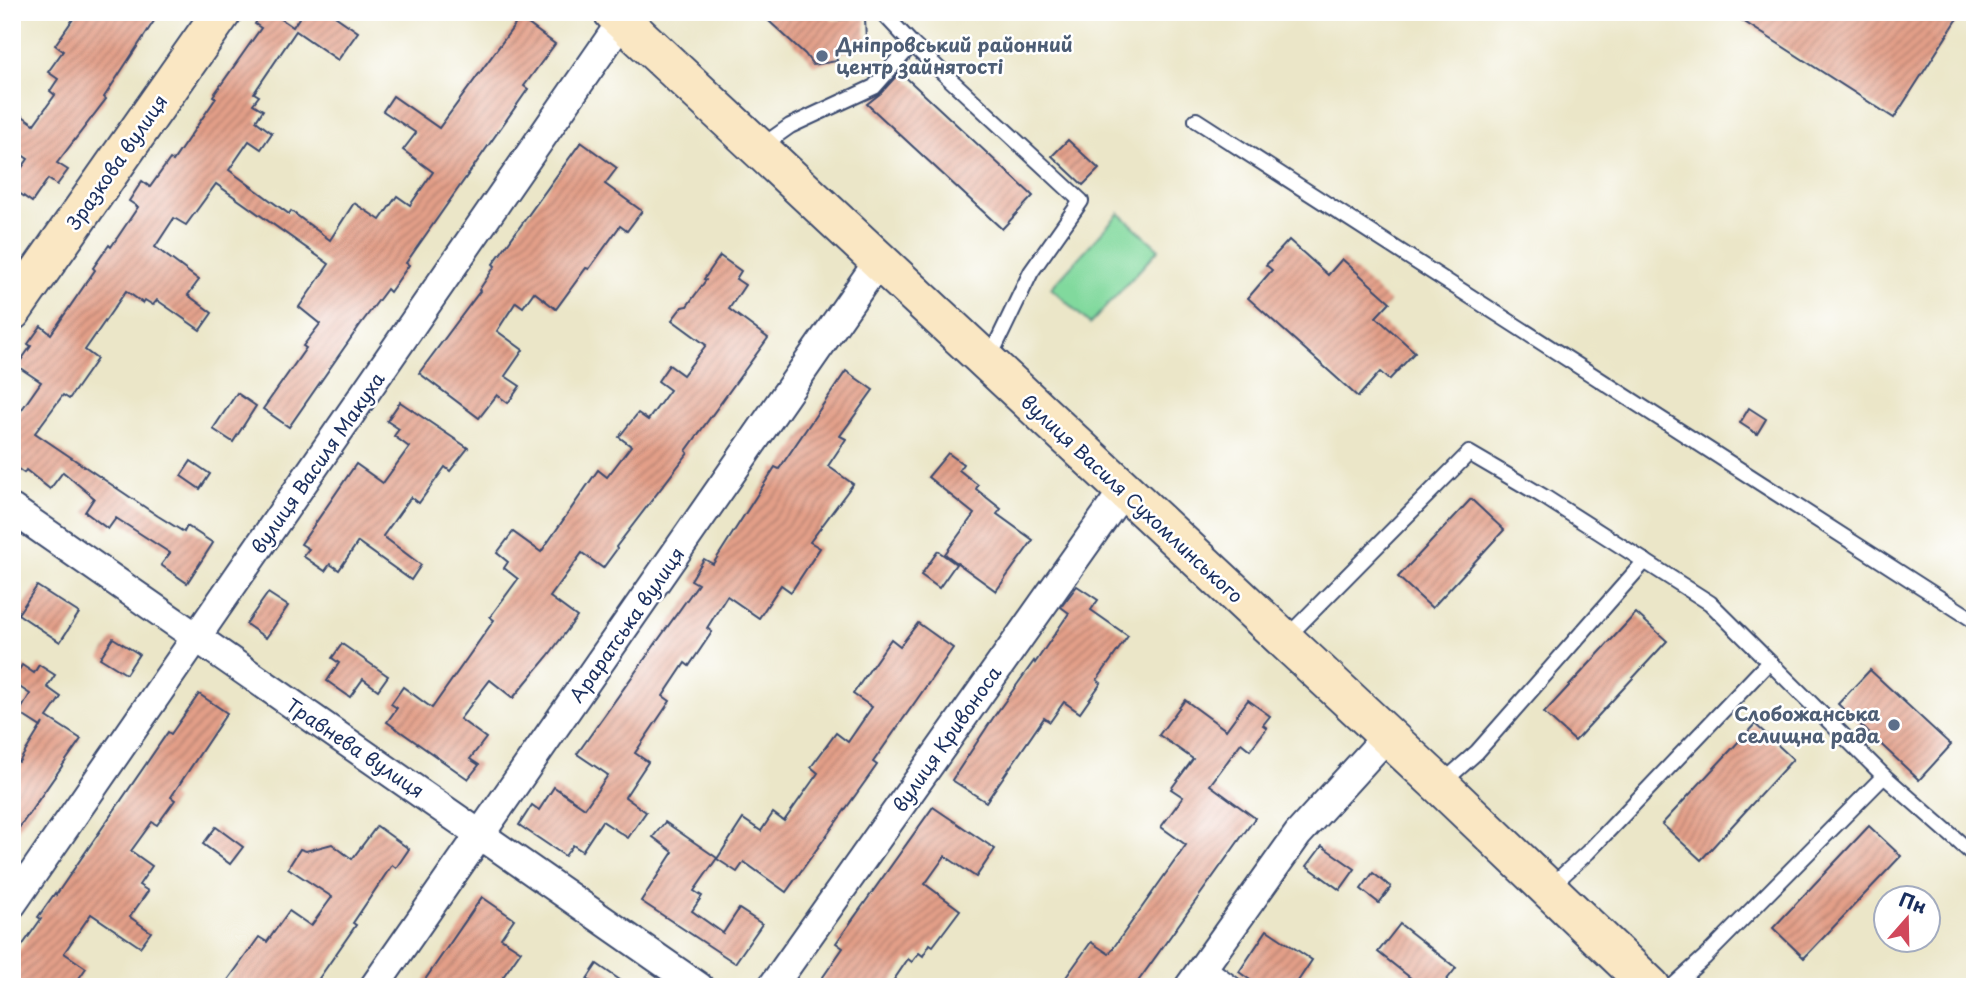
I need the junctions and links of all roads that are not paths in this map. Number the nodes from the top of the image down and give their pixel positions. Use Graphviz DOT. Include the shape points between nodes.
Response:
graph roads {
  1 [pos="222,12"];
  2 [pos="882,12"];
  3 [pos="617,17"];
  4 [pos="912,44"];
  5 [pos="1196,120"];
  6 [pos="758,149"];
  7 [pos="878,262"];
  8 [pos="12,311"];
  9 [pos="987,364"];
  10 [pos="1123,491"];
  11 [pos="12,509"];
  12 [pos="1645,561"];
  13 [pos="1975,621"];
  14 [pos="196,639"];
  15 [pos="1284,640"];
  16 [pos="1769,662"];
  17 [pos="1387,736"];
  18 [pos="1884,776"];
  19 [pos="1440,785"];
  20 [pos="481,835"];
  21 [pos="1975,856"];
  22 [pos="1548,889"];
  23 [pos="12,904"];
  24 [pos="1197,976"];
  25 [pos="374,987"];
  26 [pos="699,987"];
  27 [pos="772,987"];
  28 [pos="1237,987"];
  29 [pos="1651,987"];
  30 [pos="1672,987"];
  1 -- 8 [label="main road, Зразкова вулиця"];
  2 -- 4 [label="lane"];
  3 -- 6 [label="main road, вулиця Василя Сухомлинського"];
  3 -- 14 [label="street, вулиця Василя Макуха"];
  4 -- 6 [label="lane" via="874,87 790,126"];
  4 -- 9 [label="lane" via="1082,201 1031,272"];
  5 -- 13 [label="lane"];
  6 -- 7 [label="main road, вулиця Василя Сухомлинського"];
  7 -- 9 [label="main road, вулиця Василя Сухомлинського"];
  7 -- 20 [label="street, Араратська вулиця"];
  9 -- 10 [label="main road, вулиця Василя Сухомлинського"];
  10 -- 15 [label="main road, вулиця Василя Сухомлинського"];
  10 -- 27 [label="street, вулиця Кривоноса"];
  11 -- 14 [label="street, Травнева вулиця"];
  12 -- 15 [label="lane" via="1469,453"];
  12 -- 16 [label="lane" via="1710,603"];
  12 -- 19 [label="lane" via="1476,752"];
  14 -- 20 [label="street, Травнева вулиця"];
  14 -- 23 [label="street, вулиця Василя Макуха"];
  15 -- 17 [label="main road, вулиця Василя Сухомлинського"];
  16 -- 18 [label="lane"];
  16 -- 22 [label="lane"];
  17 -- 19 [label="main road, вулиця Василя Сухомлинського"];
  17 -- 24 [label="street" via="1298,834"];
  18 -- 21 [label="lane"];
  18 -- 30 [label="lane"];
  19 -- 22 [label="main road, вулиця Василя Сухомлинського"];
  20 -- 25 [label="street, Араратська вулиця"];
  20 -- 26 [label="street, Травнева вулиця"];
  22 -- 29 [label="main road, вулиця Василя Сухомлинського"];
  24 -- 28 [label="lane"];
}
